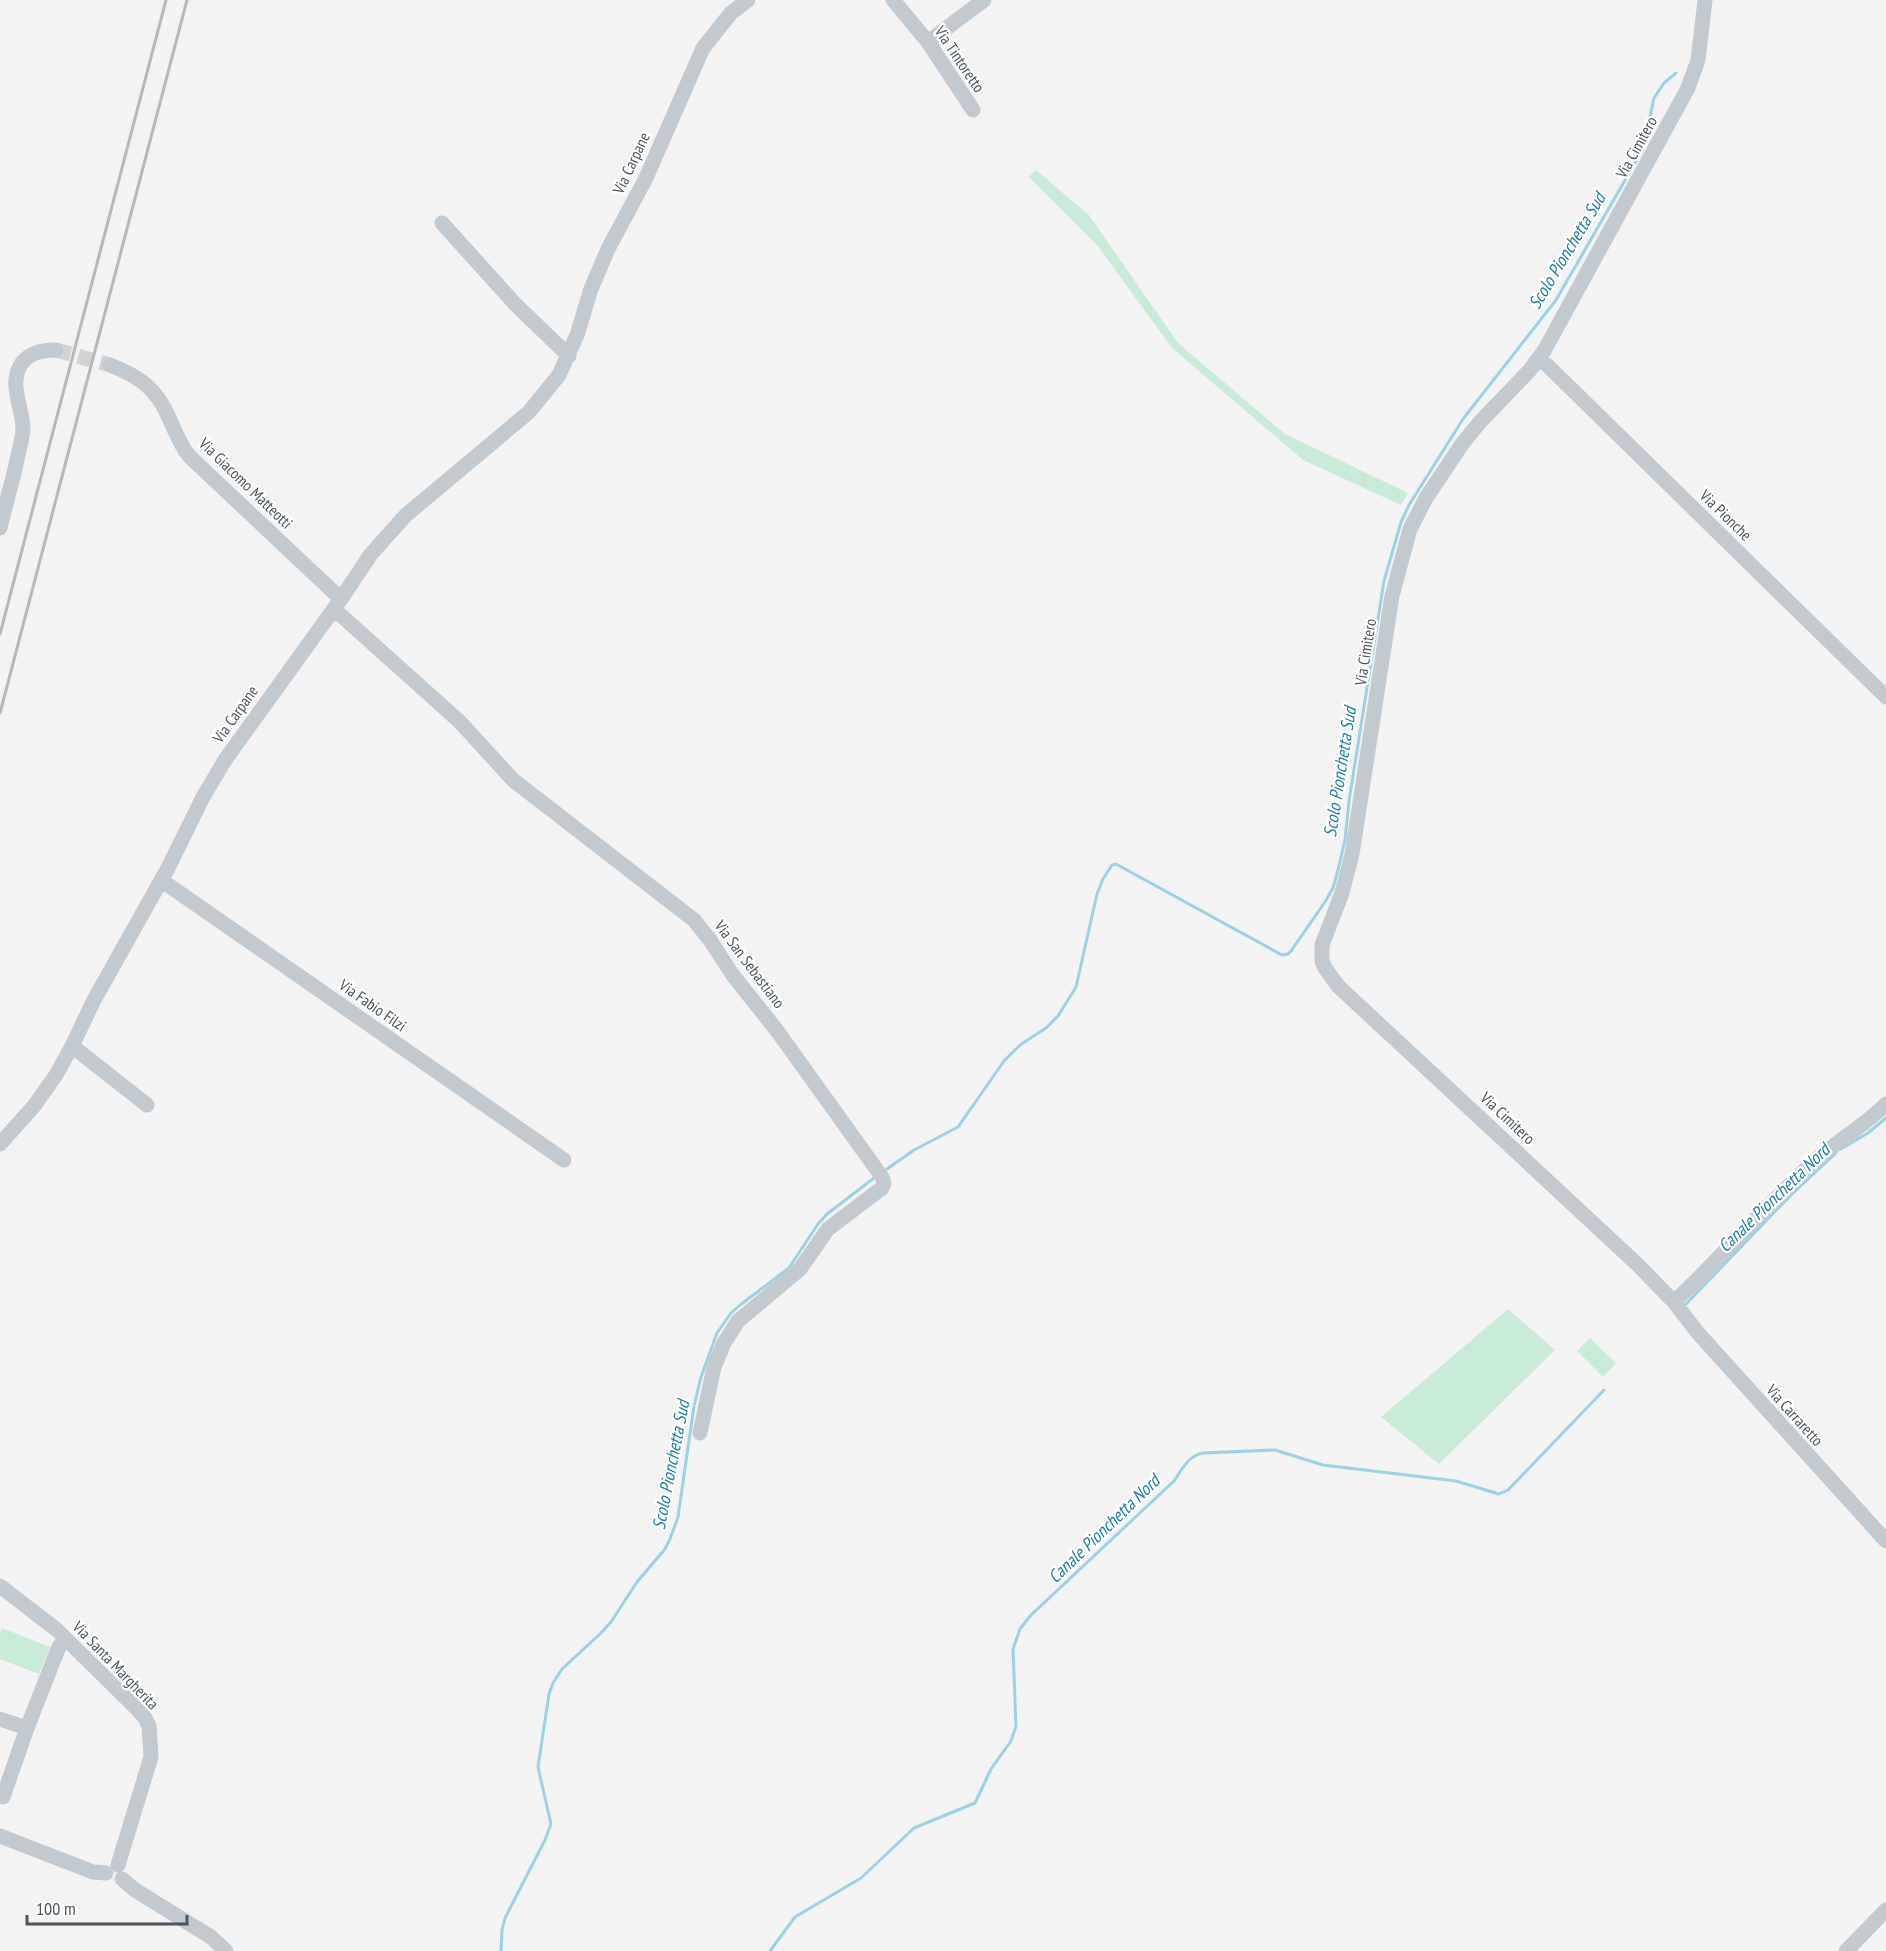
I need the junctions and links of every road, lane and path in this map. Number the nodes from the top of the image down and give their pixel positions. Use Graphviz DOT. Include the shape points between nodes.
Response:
graph roads {
  1 [pos="748,0"];
  2 [pos="893,0"];
  3 [pos="984,0"];
  4 [pos="1705,0"];
  5 [pos="928,42"];
  6 [pos="973,110"];
  7 [pos="442,223"];
  8 [pos="56,350"];
  9 [pos="569,356"];
  10 [pos="1539,359"];
  11 [pos="110,365"];
  12 [pos="0,528"];
  13 [pos="338,604"];
  14 [pos="1886,697"];
  15 [pos="160,880"];
  16 [pos="72,1046"];
  17 [pos="1886,1104"];
  18 [pos="147,1105"];
  19 [pos="0,1144"];
  20 [pos="564,1160"];
  21 [pos="1677,1306"];
  22 [pos="700,1433"];
  23 [pos="1886,1541"];
  24 [pos="0,1586"];
  25 [pos="65,1638"];
  26 [pos="0,1719"];
  27 [pos="27,1728"];
  28 [pos="3,1797"];
  29 [pos="0,1836"];
  30 [pos="115,1872"];
  31 [pos="1886,1910"];
  32 [pos="226,1951"];
  33 [pos="1846,1951"];
  1 -- 9 [label="street, Via Carpane" via="731,13 703,48 646,178 608,249"];
  2 -- 5 [label="street, Via Tintoretto"];
  3 -- 5 [label="street"];
  4 -- 10 [label="street, Via Cimitero" via="1698,60 1689,88"];
  5 -- 6 [label="street, Via Tintoretto"];
  7 -- 9 [label="street" via="515,304"];
  8 -- 12 [label="street" via="33,354 19,367 16,388 22,435"];
  9 -- 13 [label="street, Via Carpane" via="529,412 406,515 371,554"];
  10 -- 14 [label="street, Via Pionche"];
  10 -- 21 [label="street, Via Cimitero" via="1462,444 1410,529 1392,596 1352,854 1322,945 1322,961 1338,986 1609,1237"];
  11 -- 13 [label="street, Via Giacomo Matteotti" via="132,373 148,385 190,457"];
  13 -- 15 [label="street, Via Carpane" via="225,760"];
  13 -- 22 [label="street, Via San Sebastiano" via="460,722 513,780 694,920 882,1176 882,1188 828,1229 800,1269 738,1321 718,1355"];
  15 -- 16 [label="street, Via Carpane"];
  15 -- 20 [label="street, Via Fabio Filzi"];
  16 -- 18 [label="street"];
  16 -- 19 [label="street, Via Carpane" via="40,1098"];
  17 -- 21 [label="street" via="1806,1169"];
  21 -- 23 [label="street, Via Carraretto"];
  24 -- 25 [label="street, Via Santa Margherita"];
  25 -- 27 [label="street"];
  25 -- 30 [label="street, Via Santa Margherita" via="150,1726 149,1766"];
  26 -- 27 [label="street"];
  27 -- 28 [label="street"];
  29 -- 30 [label="street" via="93,1872"];
  30 -- 32 [label="street" via="135,1890 212,1937"];
  31 -- 33 [label="street"];
}
